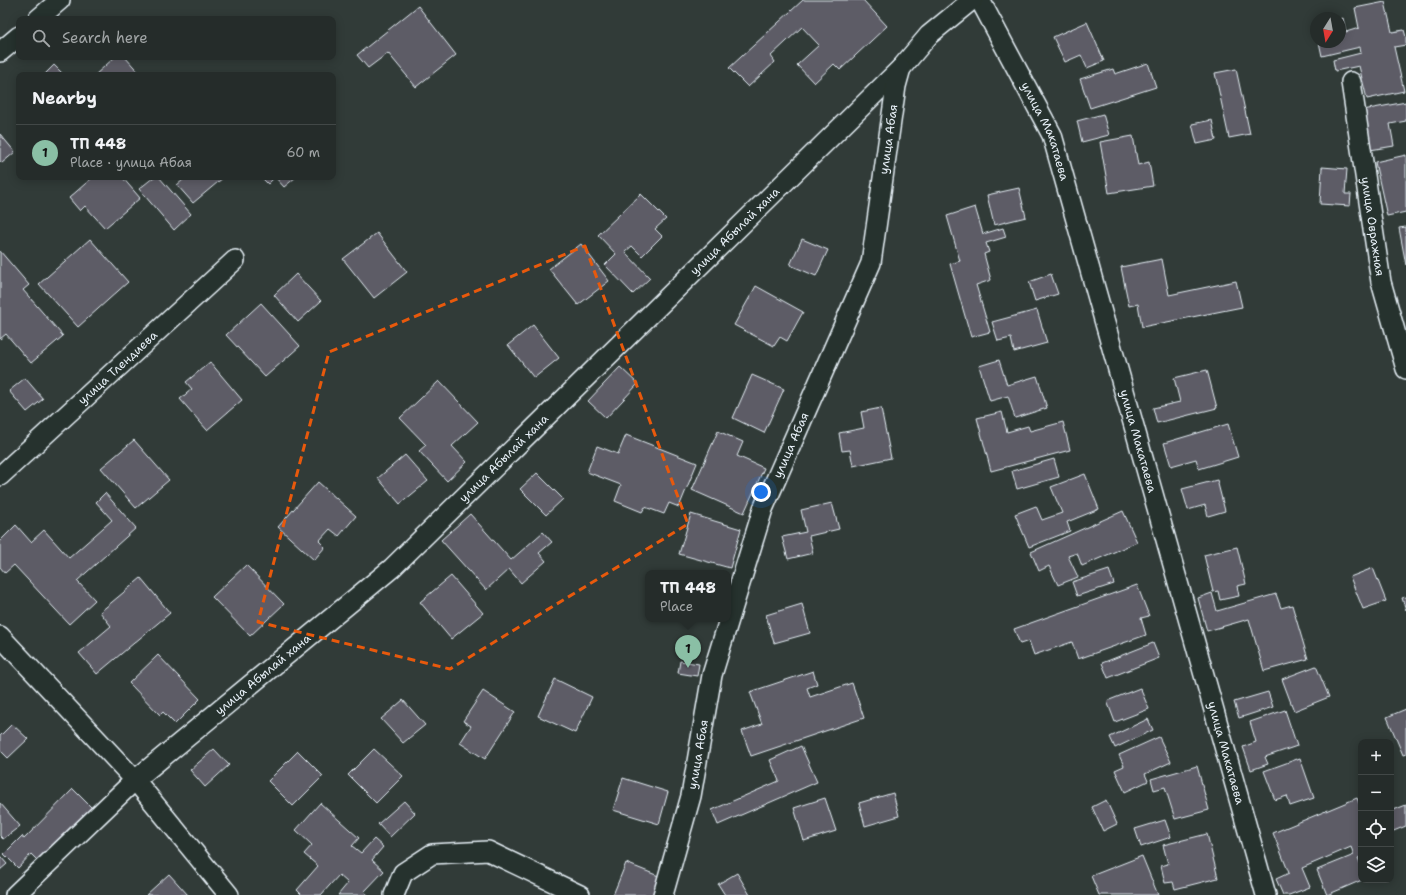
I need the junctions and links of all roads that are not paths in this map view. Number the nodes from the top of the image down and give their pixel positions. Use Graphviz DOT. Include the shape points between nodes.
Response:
graph roads {
  1 [pos="60,0"];
  2 [pos="972,0"];
  3 [pos="980,0"];
  4 [pos="41,16"];
  5 [pos="16,39"];
  6 [pos="0,52"];
  7 [pos="902,67"];
  8 [pos="1351,82"];
  9 [pos="235,260"];
  10 [pos="1406,369"];
  11 [pos="0,476"];
  12 [pos="731,613"];
  13 [pos="728,622"];
  14 [pos="0,636"];
  15 [pos="135,780"];
  16 [pos="15,895"];
  17 [pos="229,895"];
  18 [pos="394,895"];
  19 [pos="580,895"];
  20 [pos="663,895"];
  21 [pos="1266,895"];
  1 -- 4 [label="street"];
  2 -- 7 [label="street, улица Абылай хана" via="929,35"];
  3 -- 21 [label="street, улица Макатаева" via="1052,135"];
  5 -- 6 [label="street"];
  7 -- 12 [label="street, улица Абая" via="896,86 871,263 763,509"];
  7 -- 15 [label="street, улица Абылай хана" via="392,568"];
  8 -- 10 [label="street, улица Овражная" via="1381,282"];
  9 -- 11 [label="street, улица Тлендиева"];
  13 -- 20 [label="street, улица Абая" via="712,674 691,796"];
  14 -- 15 [label="street"];
  15 -- 16 [label="street, улица Абылай хана"];
  15 -- 17 [label="street"];
  18 -- 19 [label="street" via="404,873 432,854 488,851"];
}
